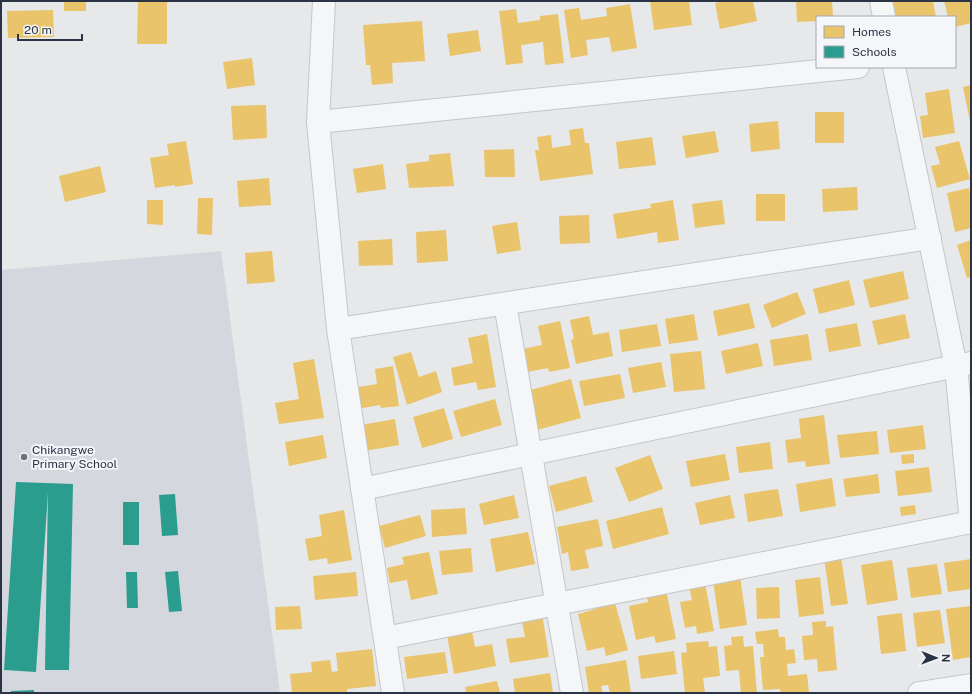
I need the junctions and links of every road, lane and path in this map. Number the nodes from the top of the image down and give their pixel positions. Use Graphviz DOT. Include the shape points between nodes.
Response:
graph roads {
  1 [pos="324,1"];
  2 [pos="881,1"];
  3 [pos="884,16"];
  4 [pos="848,68"];
  5 [pos="894,68"];
  6 [pos="318,122"];
  7 [pos="930,238"];
  8 [pos="505,304"];
  9 [pos="338,329"];
  10 [pos="964,365"];
  11 [pos="531,454"];
  12 [pos="362,489"];
  13 [pos="971,523"];
  14 [pos="556,604"];
  15 [pos="385,638"];
  16 [pos="971,685"];
  17 [pos="393,693"];
  18 [pos="572,693"];
  19 [pos="919,693"];
  1 -- 6 [label="street"];
  2 -- 3 [label="street"];
  4 -- 6 [label="street"];
  5 -- 7 [label="street"];
  6 -- 9 [label="street"];
  7 -- 8 [label="street"];
  7 -- 10 [label="street"];
  8 -- 9 [label="street"];
  8 -- 11 [label="street"];
  9 -- 12 [label="street"];
  10 -- 11 [label="street"];
  10 -- 13 [label="street"];
  11 -- 12 [label="street"];
  11 -- 14 [label="street"];
  12 -- 15 [label="street"];
  13 -- 14 [label="street"];
  14 -- 15 [label="street"];
  14 -- 18 [label="street"];
  15 -- 17 [label="street"];
  16 -- 19 [label="street"];
}
